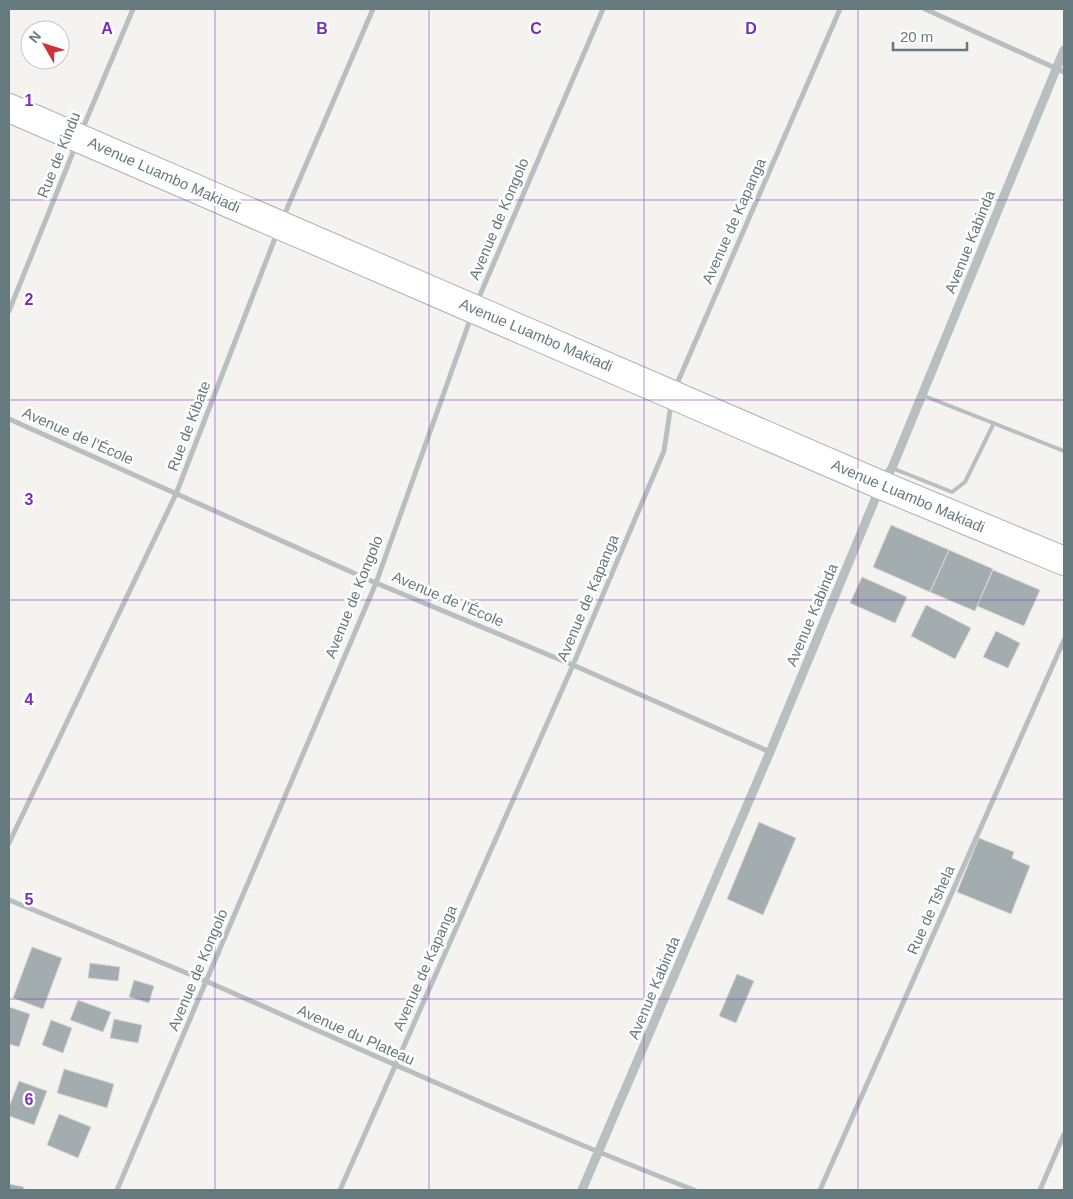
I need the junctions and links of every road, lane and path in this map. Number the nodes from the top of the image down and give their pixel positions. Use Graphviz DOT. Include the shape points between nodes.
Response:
graph roads {
  1 [pos="133,9"];
  2 [pos="373,9"];
  3 [pos="603,9"];
  4 [pos="840,9"];
  5 [pos="925,9"];
  6 [pos="1064,50"];
  7 [pos="1060,70"];
  8 [pos="9,108"];
  9 [pos="79,138"];
  10 [pos="279,226"];
  11 [pos="474,308"];
  12 [pos="9,311"];
  13 [pos="672,394"];
  14 [pos="922,395"];
  15 [pos="9,419"];
  16 [pos="994,423"];
  17 [pos="1064,451"];
  18 [pos="886,477"];
  19 [pos="176,494"];
  20 [pos="1064,561"];
  21 [pos="376,582"];
  22 [pos="1064,640"];
  23 [pos="573,665"];
  24 [pos="770,752"];
  25 [pos="9,843"];
  26 [pos="9,900"];
  27 [pos="207,982"];
  28 [pos="394,1066"];
  29 [pos="1064,1134"];
  30 [pos="598,1153"];
  31 [pos="117,1190"];
  32 [pos="340,1190"];
  33 [pos="582,1190"];
  34 [pos="694,1190"];
  35 [pos="820,1190"];
  36 [pos="1040,1190"];
  1 -- 9 [label="street, Rue de Kindu"];
  2 -- 10 [label="street, Rue de Kibate"];
  3 -- 11 [label="street, Avenue de Kongolo"];
  4 -- 13 [label="street, Avenue de Kapanga"];
  5 -- 7 [label="street"];
  6 -- 7 [label="street, Avenue Kabinda"];
  7 -- 14 [label="street, Avenue Kabinda"];
  8 -- 9 [label="main road, Avenue Luambo Makiadi"];
  9 -- 10 [label="main road, Avenue Luambo Makiadi"];
  9 -- 12 [label="street, Rue de Kindu"];
  10 -- 11 [label="main road, Avenue Luambo Makiadi"];
  10 -- 19 [label="street, Rue de Kibate"];
  11 -- 13 [label="main road, Avenue Luambo Makiadi"];
  11 -- 21 [label="street, Avenue de Kongolo"];
  13 -- 18 [label="main road, Avenue Luambo Makiadi"];
  13 -- 23 [label="street, Avenue de Kapanga" via="664,450"];
  14 -- 16 [label="lane"];
  14 -- 18 [label="street, Avenue Kabinda"];
  15 -- 19 [label="street, Avenue de l’École"];
  16 -- 17 [label="lane"];
  16 -- 18 [label="lane" via="965,482 952,492"];
  18 -- 20 [label="main road, Avenue Luambo Makiadi"];
  18 -- 24 [label="street, Avenue Kabinda"];
  19 -- 21 [label="street, Avenue de l’École"];
  19 -- 25 [label="street, Rue de Kibate"];
  21 -- 23 [label="street, Avenue de l’École"];
  21 -- 27 [label="street, Avenue de Kongolo"];
  22 -- 35 [label="street, Rue de Tshela"];
  23 -- 24 [label="street, Avenue de l’École"];
  23 -- 28 [label="street, Avenue de Kapanga"];
  24 -- 30 [label="street, Avenue Kabinda"];
  26 -- 27 [label="street, Avenue du Plateau"];
  27 -- 28 [label="street, Avenue du Plateau"];
  27 -- 31 [label="street, Avenue de Kongolo"];
  28 -- 30 [label="street, Avenue du Plateau"];
  28 -- 32 [label="street, Avenue de Kapanga"];
  29 -- 36 [label="street"];
  30 -- 33 [label="street, Avenue Kabinda"];
  30 -- 34 [label="street, Avenue du Plateau"];
}
